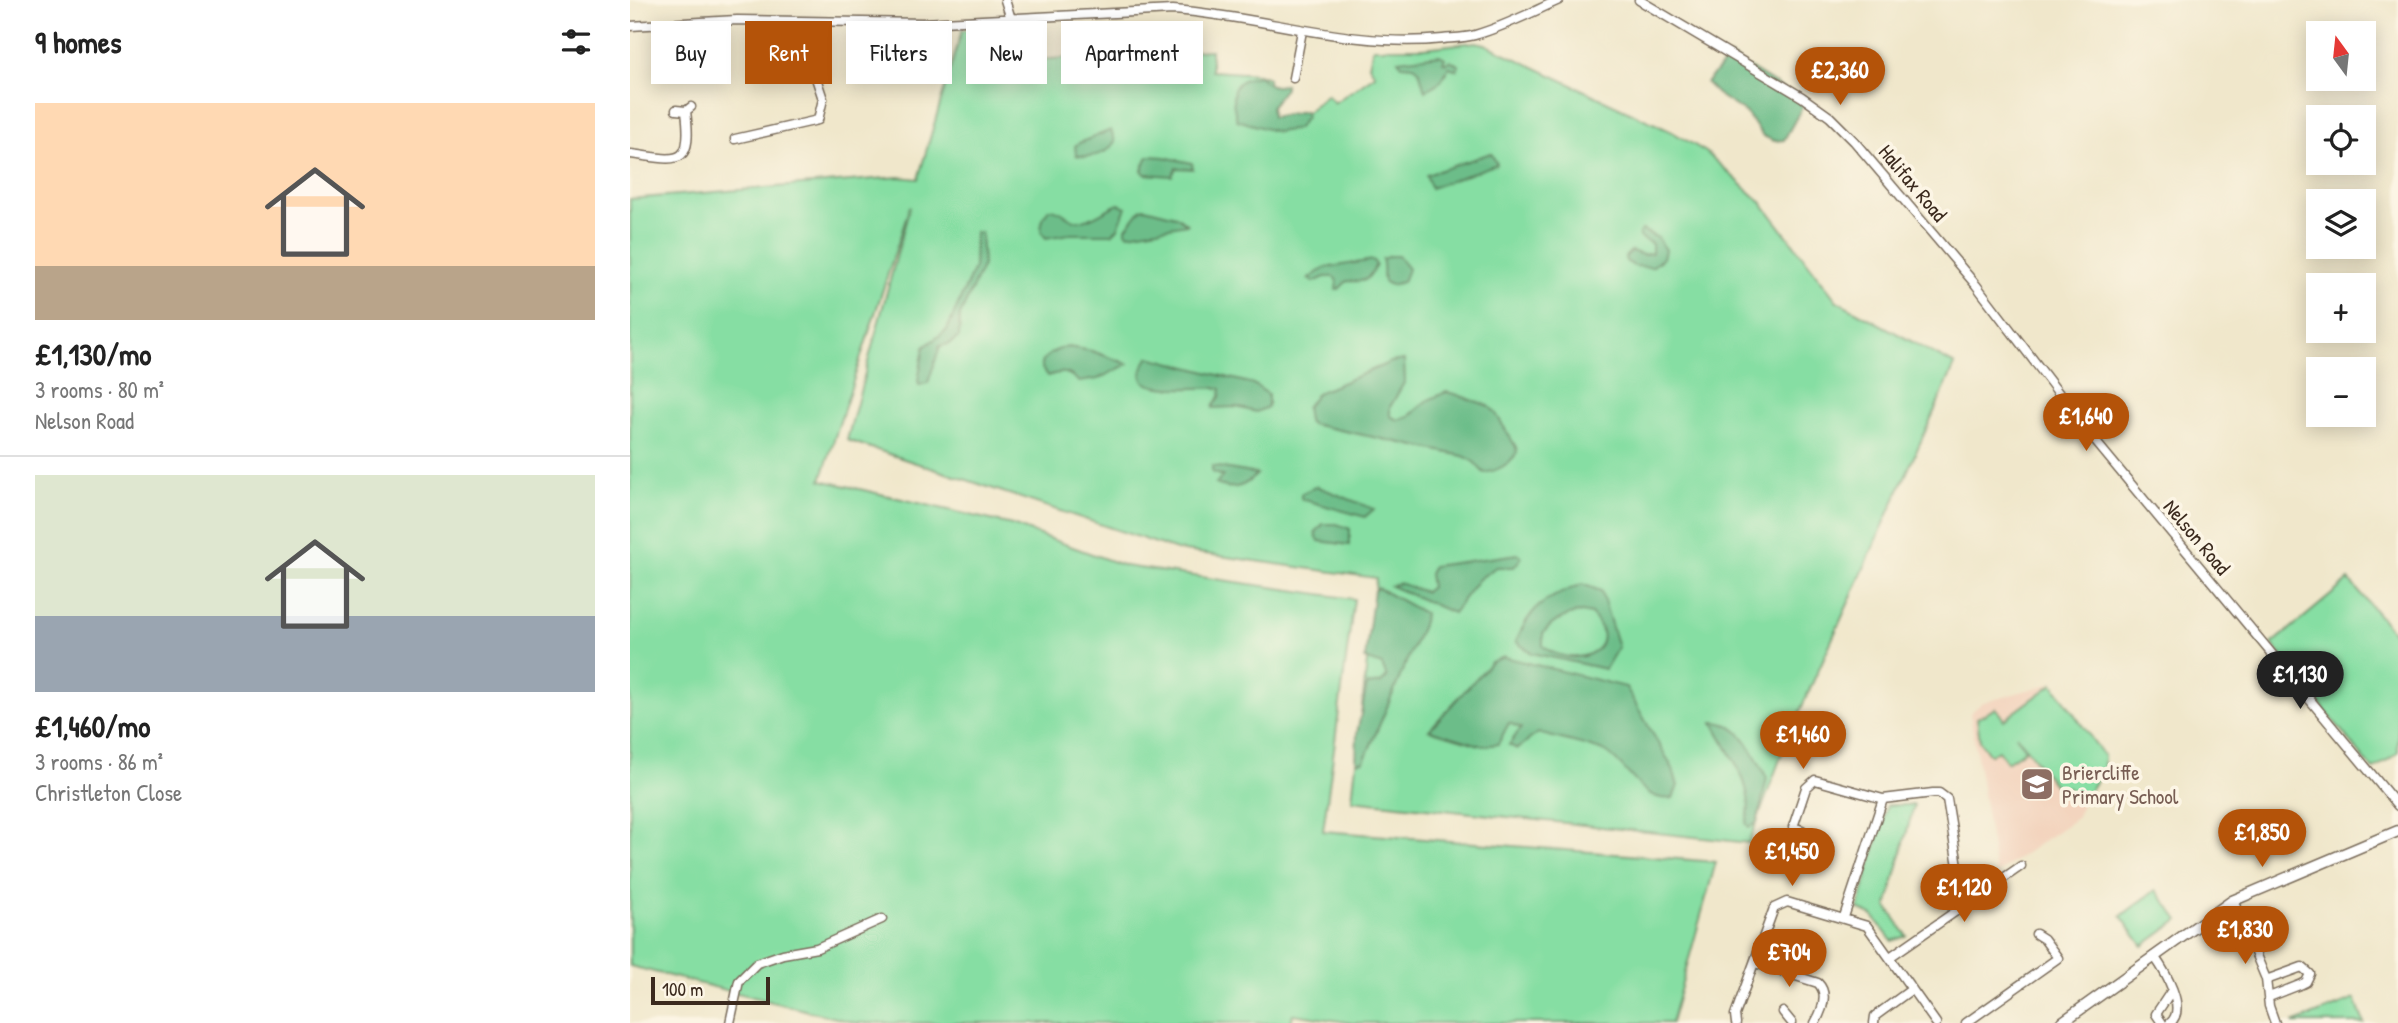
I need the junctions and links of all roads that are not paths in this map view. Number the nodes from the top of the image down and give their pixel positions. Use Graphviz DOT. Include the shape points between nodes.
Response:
graph roads {
  1 [pos="1005,0"];
  2 [pos="1559,0"];
  3 [pos="1639,0"];
  4 [pos="1011,19"];
  5 [pos="763,21"];
  6 [pos="832,23"];
  7 [pos="630,26"];
  8 [pos="1302,31"];
  9 [pos="1293,78"];
  10 [pos="818,84"];
  11 [pos="676,110"];
  12 [pos="735,139"];
  13 [pos="630,153"];
  14 [pos="1976,285"];
  15 [pos="1883,799"];
  16 [pos="2398,806"];
  17 [pos="1794,827"];
  18 [pos="2398,831"];
  19 [pos="2021,866"];
  20 [pos="1973,899"];
  21 [pos="2233,900"];
  22 [pos="1844,918"];
  23 [pos="882,919"];
  24 [pos="2036,934"];
  25 [pos="2154,956"];
  26 [pos="1890,957"];
  27 [pos="1755,963"];
  28 [pos="2266,980"];
  29 [pos="1912,989"];
  30 [pos="2172,990"];
  31 [pos="2269,997"];
  32 [pos="1783,1012"];
  33 [pos="730,1023"];
  34 [pos="1735,1023"];
  35 [pos="1793,1023"];
  36 [pos="1815,1023"];
  37 [pos="1874,1023"];
  38 [pos="1936,1023"];
  39 [pos="1966,1023"];
  40 [pos="2061,1023"];
  41 [pos="2162,1023"];
  42 [pos="2170,1023"];
  43 [pos="2275,1023"];
  1 -- 4 [label="street"];
  2 -- 8 [label="street" via="1462,37 1389,41"];
  3 -- 14 [label="street, Halifax Road" via="1830,117"];
  4 -- 6 [label="street"];
  4 -- 8 [label="street" via="1173,10"];
  5 -- 7 [label="street"];
  8 -- 9 [label="street"];
  10 -- 12 [label="street" via="823,99 818,120"];
  11 -- 13 [label="street" via="688,109 689,139 681,157"];
  14 -- 16 [label="street, Nelson Road" via="2096,442"];
  15 -- 17 [label="street" via="1815,780 1806,788"];
  15 -- 20 [label="street" via="1933,793 1947,799 1960,878"];
  15 -- 22 [label="street"];
  18 -- 21 [label="street"];
  19 -- 20 [label="street"];
  20 -- 26 [label="street"];
  21 -- 25 [label="street"];
  21 -- 28 [label="street"];
  22 -- 26 [label="street" via="1867,926"];
  22 -- 27 [label="street" via="1782,902 1774,908"];
  23 -- 33 [label="street" via="817,948 757,963 739,981"];
  24 -- 39 [label="street" via="2058,958"];
  25 -- 30 [label="street"];
  25 -- 40 [label="street"];
  26 -- 29 [label="street"];
  27 -- 34 [label="street"];
  27 -- 36 [label="street" via="1818,983 1824,997"];
  28 -- 31 [label="street"];
  28 -- 31 [label="street" via="2302,967 2309,974 2302,984"];
  29 -- 37 [label="street" via="1875,1016"];
  29 -- 38 [label="street"];
  30 -- 41 [label="street" via="2156,1014"];
  30 -- 42 [label="street" via="2176,1014"];
  31 -- 43 [label="street"];
  32 -- 35 [label="street"];
}
